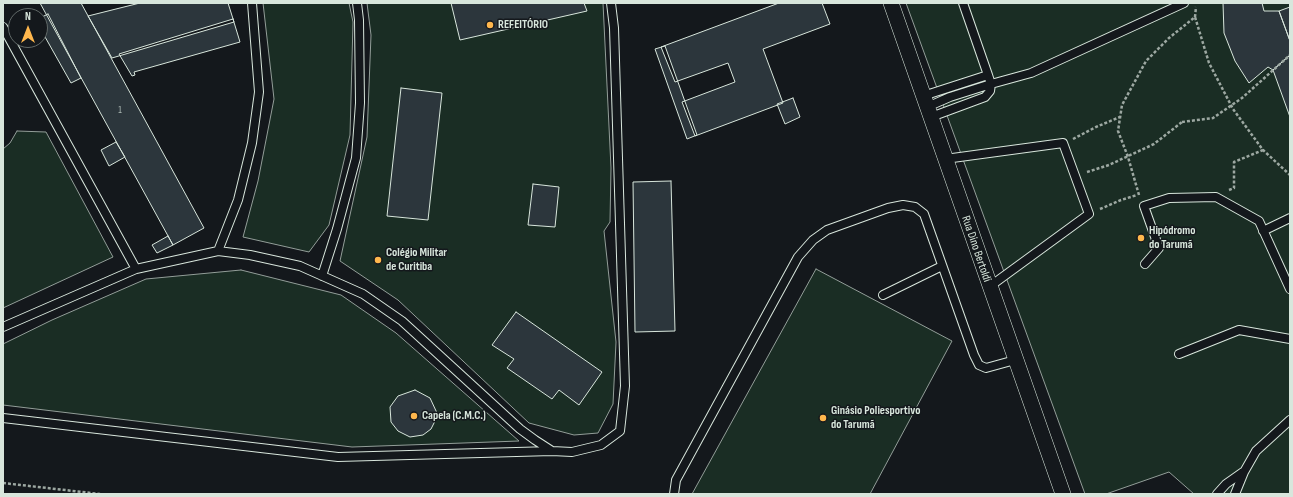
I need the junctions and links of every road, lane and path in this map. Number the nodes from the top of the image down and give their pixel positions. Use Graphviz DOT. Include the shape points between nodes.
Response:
graph roads {
  1 [pos="252,3"];
  2 [pos="357,3"];
  3 [pos="611,3"];
  4 [pos="891,3"];
  5 [pos="963,3"];
  6 [pos="1184,3"];
  7 [pos="3,27"];
  8 [pos="6,38"];
  9 [pos="1290,55"];
  10 [pos="988,75"];
  11 [pos="991,84"];
  12 [pos="927,107"];
  13 [pos="1120,118"];
  14 [pos="1063,143"];
  15 [pos="1263,150"];
  16 [pos="1128,157"];
  17 [pos="945,159"];
  18 [pos="1290,175"];
  19 [pos="1075,177"];
  20 [pos="1139,194"];
  21 [pos="1216,196"];
  22 [pos="1144,206"];
  23 [pos="1089,214"];
  24 [pos="1290,218"];
  25 [pos="1263,231"];
  26 [pos="218,251"];
  27 [pos="1145,264"];
  28 [pos="942,266"];
  29 [pos="136,269"];
  30 [pos="322,276"];
  31 [pos="989,287"];
  32 [pos="1290,289"];
  33 [pos="883,295"];
  34 [pos="3,327"];
  35 [pos="1290,338"];
  36 [pos="1179,354"];
  37 [pos="1015,360"];
  38 [pos="3,418"];
  39 [pos="1290,420"];
  40 [pos="552,451"];
  41 [pos="1244,472"];
  42 [pos="3,483"];
  43 [pos="100,494"];
  44 [pos="674,494"];
  45 [pos="1063,494"];
  46 [pos="1217,494"];
  47 [pos="1235,494"];
  1 -- 26 [label="lane" via="259,92 252,143 238,200"];
  2 -- 30 [label="lane" via="360,103 356,158"];
  3 -- 40 [label="lane" via="614,28 625,386 620,431 601,445 572,452"];
  4 -- 12 [label="street, Rua Dino Bertoldi"];
  5 -- 10 [label="lane"];
  6 -- 11 [label="lane" via="1031,73"];
  7 -- 8 [label="lane"];
  8 -- 29 [label="lane"];
  9 -- 16 [label="path, bridge" via="1242,98 1213,118 1182,122 1154,144"];
  10 -- 11 [label="lane"];
  10 -- 12 [label="lane"];
  11 -- 12 [label="lane"];
  11 -- 12 [label="lane" via="990,91 985,97"];
  12 -- 17 [label="street, Rua Dino Bertoldi"];
  13 -- 14 [label="path"];
  13 -- 15 [label="path" via="1122,104 1146,61 1195,17 1209,63 1232,109"];
  13 -- 16 [label="path" via="1118,131"];
  14 -- 17 [label="lane"];
  14 -- 19 [label="lane"];
  15 -- 18 [label="path"];
  15 -- 21 [label="path" via="1234,162 1234,188"];
  16 -- 19 [label="path"];
  16 -- 20 [label="path"];
  17 -- 31 [label="street, Rua Dino Bertoldi"];
  19 -- 23 [label="lane"];
  20 -- 22 [label="path"];
  20 -- 23 [label="path"];
  21 -- 22 [label="lane" via="1169,198"];
  21 -- 25 [label="lane" via="1259,221"];
  22 -- 27 [label="lane" via="1159,248"];
  23 -- 31 [label="lane"];
  24 -- 25 [label="lane"];
  25 -- 32 [label="lane"];
  26 -- 29 [label="lane"];
  26 -- 30 [label="lane" via="300,266"];
  28 -- 33 [label="lane"];
  28 -- 37 [label="lane" via="979,364 986,368"];
  28 -- 44 [label="lane" via="924,214 915,207 903,205 888,208 827,230 813,240 798,257 676,480"];
  29 -- 34 [label="lane"];
  30 -- 40 [label="lane" via="363,294 402,322 520,429"];
  31 -- 37 [label="street, Rua Dino Bertoldi"];
  35 -- 36 [label="lane" via="1239,330"];
  37 -- 45 [label="street, Rua Dino Bertoldi"];
  38 -- 40 [label="lane" via="338,456"];
  39 -- 41 [label="lane" via="1256,451"];
  41 -- 46 [label="lane" via="1226,484"];
  41 -- 47 [label="lane"];
  42 -- 43 [label="path"];
}
